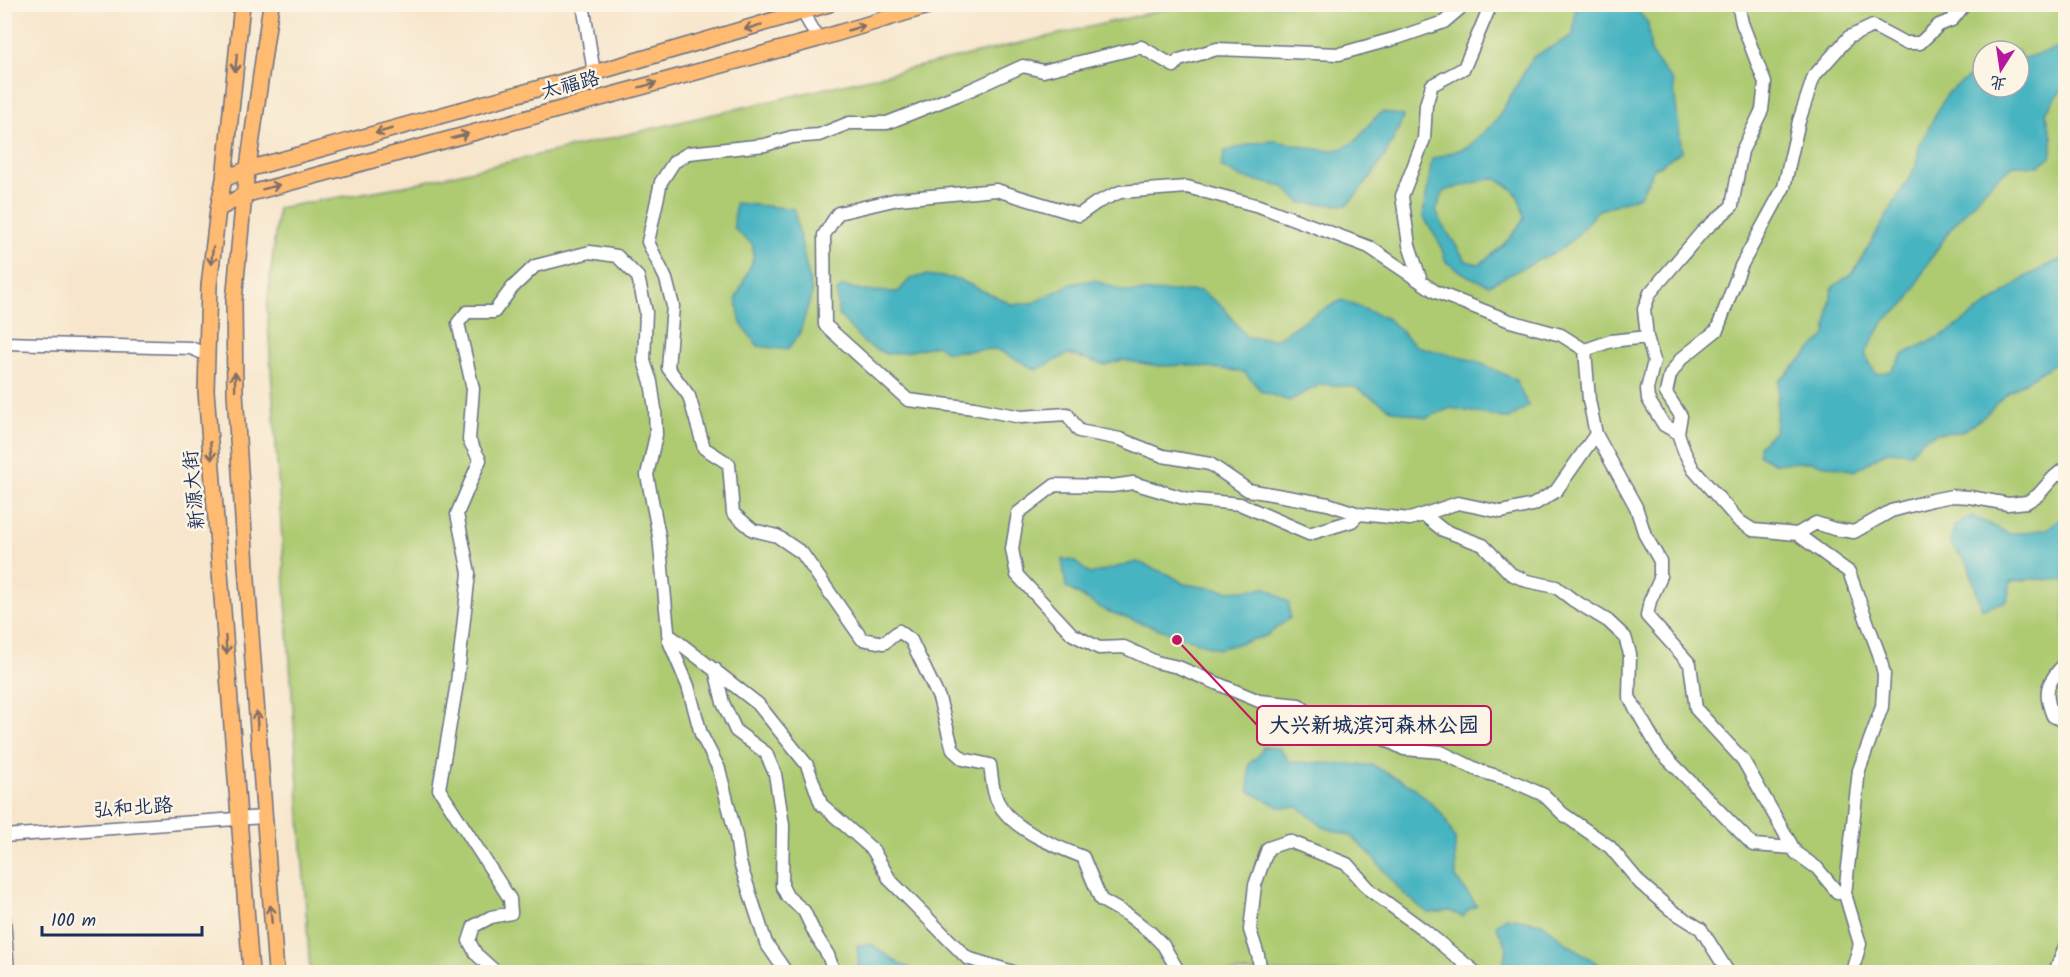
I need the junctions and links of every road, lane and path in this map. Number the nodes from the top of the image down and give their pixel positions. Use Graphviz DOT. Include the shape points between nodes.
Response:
graph roads {
  1 [pos="242,4"];
  2 [pos="271,4"];
  3 [pos="583,4"];
  4 [pos="830,4"];
  5 [pos="935,4"];
  6 [pos="1465,4"];
  7 [pos="1491,4"];
  8 [pos="1738,4"];
  9 [pos="1965,4"];
  10 [pos="803,8"];
  11 [pos="818,39"];
  12 [pos="594,73"];
  13 [pos="248,169"];
  14 [pos="224,179"];
  15 [pos="244,195"];
  16 [pos="218,209"];
  17 [pos="1421,281"];
  18 [pos="1647,337"];
  19 [pos="4,343"];
  20 [pos="1585,350"];
  21 [pos="207,355"];
  22 [pos="1678,433"];
  23 [pos="1596,434"];
  24 [pos="2066,467"];
  25 [pos="1359,514"];
  26 [pos="1424,515"];
  27 [pos="1797,534"];
  28 [pos="668,634"];
  29 [pos="2066,662"];
  30 [pos="715,669"];
  31 [pos="2066,722"];
  32 [pos="263,818"];
  33 [pos="240,820"];
  34 [pos="4,836"];
  35 [pos="1793,848"];
  36 [pos="1845,894"];
  37 [pos="4,918"];
  38 [pos="2066,944"];
  39 [pos="8,972"];
  40 [pos="251,972"];
  41 [pos="276,972"];
  42 [pos="496,972"];
  43 [pos="786,972"];
  44 [pos="834,972"];
  45 [pos="1013,972"];
  46 [pos="1179,972"];
  47 [pos="1260,972"];
  48 [pos="1475,972"];
  49 [pos="1728,972"];
  50 [pos="1852,972"];
  51 [pos="2055,972"];
  1 -- 14 [label="main road, 新源大街, one-way"];
  2 -- 13 [label="main road"];
  3 -- 12 [label="street"];
  4 -- 10 [label="main road, 太福路"];
  11 -- 5 [label="main road, 太福路, one-way"];
  6 -- 46 [label="street" via="1444,22 1339,54 1217,49 1179,60 1174,66 1141,47 1043,70 1023,66 887,123 849,123 819,135 689,153 674,162 661,182 648,242 666,279 673,306 668,368 689,396 704,448 729,464 733,513 753,530 777,536 802,553 862,639 884,643 899,631 911,640 939,698 953,750 963,759 990,765 996,800 1006,815 1045,842 1083,857 1101,900 1151,933"];
  7 -- 17 [label="street" via="1464,68 1432,86 1426,105 1424,138 1402,196 1409,245"];
  8 -- 18 [label="street" via="1765,82 1762,110 1742,152 1732,206 1702,232 1650,292 1644,309"];
  9 -- 22 [label="street" via="1952,20 1939,25 1920,43 1905,43 1873,26 1849,37 1814,76 1784,187 1741,266 1717,330 1681,359 1670,375 1666,393 1681,416"];
  10 -- 11 [label="street"];
  10 -- 12 [label="main road, 太福路, one-way"];
  15 -- 11 [label="main road, 太福路, one-way"];
  12 -- 13 [label="main road, 太福路, one-way"];
  13 -- 14 [label="main road, 太福路"];
  13 -- 15 [label="main road"];
  14 -- 16 [label="main road, 新源大街"];
  15 -- 16 [label="main road, 太福路"];
  32 -- 15 [label="main road, one-way" via="235,392 234,300"];
  16 -- 21 [label="main road, 新源大街, one-way" via="209,286"];
  17 -- 20 [label="street" via="1436,292 1510,321 1561,335"];
  17 -- 25 [label="street" via="1369,246 1259,206 1187,187 1120,192 1079,215 996,190 898,199 838,213 824,235 825,325 908,400 1021,417 1067,414 1079,431 1120,439 1163,456 1210,464 1248,490 1328,504"];
  18 -- 20 [label="street"];
  18 -- 22 [label="street" via="1654,361 1648,399 1665,425"];
  19 -- 21 [label="street" via="191,348"];
  20 -- 23 [label="street" via="1588,400"];
  21 -- 33 [label="main road, 新源大街, one-way" via="206,391"];
  22 -- 27 [label="street" via="1693,469 1739,520 1753,530"];
  23 -- 26 [label="street" via="1556,491 1533,505 1501,512 1458,503"];
  23 -- 35 [label="street" via="1660,561 1660,579 1647,616 1689,664 1696,709 1743,760"];
  24 -- 27 [label="street" via="2027,502 2008,504 1952,496 1891,511 1854,532 1816,523"];
  25 -- 26 [label="street" via="1410,519"];
  25 -- 49 [label="street" via="1352,521 1309,534 1240,504 1187,499 1133,483 1055,485 1018,513 1012,549 1017,574 1044,605 1072,634 1099,648 1124,647 1259,701 1299,705 1323,725 1359,726 1404,749 1441,752 1544,795 1563,814 1610,846 1641,883 1671,910 1701,929"];
  26 -- 35 [label="street" via="1443,530 1483,545 1511,574 1556,587 1608,621 1625,637 1630,654 1629,697 1660,751 1753,844"];
  27 -- 36 [label="street" via="1849,572 1884,674 1882,706 1859,770"];
  28 -- 30 [label="street"];
  28 -- 42 [label="street" via="659,536 647,475 656,435 655,409 644,361 646,312 638,277 617,256 590,252 536,266 494,312 467,312 458,323 473,389 469,440 480,460 457,514 469,573 457,683 439,789 510,899 511,913 474,926 469,940 476,954"];
  28 -- 43 [label="street" via="701,734 718,769 740,863 766,943"];
  29 -- 31 [label="street" via="2050,681 2046,699 2053,716"];
  30 -- 44 [label="street" via="723,703 736,731 766,753 775,774 783,825 782,886 804,911"];
  30 -- 45 [label="street" via="758,704 807,765 821,804 873,850 890,880 967,958"];
  32 -- 33 [label="street, 弘和北路"];
  41 -- 32 [label="main road, one-way"];
  33 -- 34 [label="street, 弘和北路"];
  33 -- 40 [label="main road, 新源大街"];
  35 -- 36 [label="street" via="1837,892"];
  36 -- 50 [label="street" via="1860,944"];
  37 -- 39 [label="street"];
  38 -- 51 [label="street"];
  47 -- 48 [label="street" via="1250,930 1255,885 1268,848 1289,841 1347,864 1371,891"];
}
